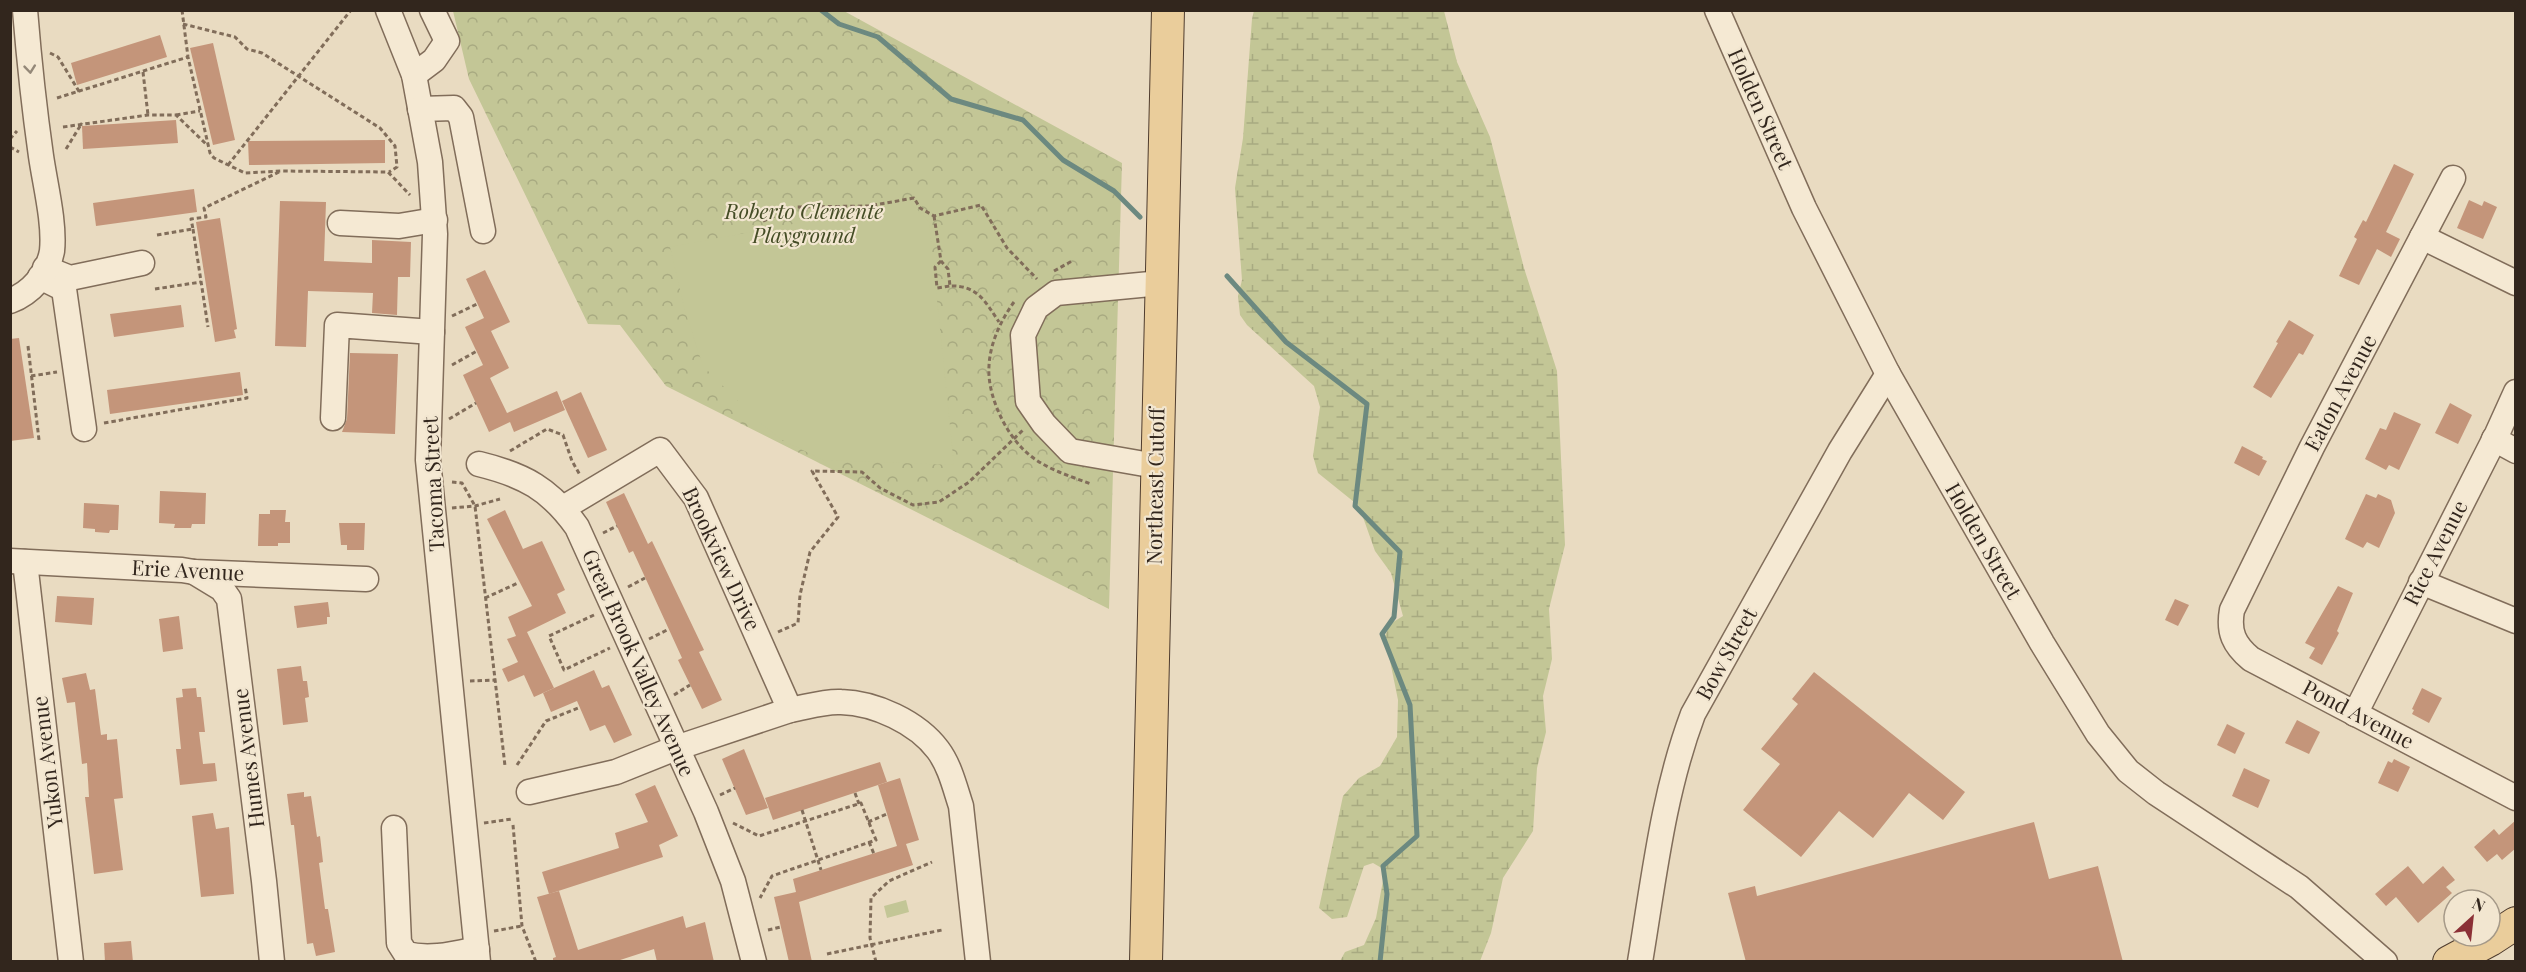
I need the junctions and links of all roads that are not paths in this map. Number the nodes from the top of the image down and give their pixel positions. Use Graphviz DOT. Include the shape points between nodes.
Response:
graph roads {
  1 [pos="25,10"];
  2 [pos="388,10"];
  3 [pos="432,10"];
  4 [pos="1168,10"];
  5 [pos="1717,10"];
  6 [pos="414,75"];
  7 [pos="420,109"];
  8 [pos="2453,178"];
  9 [pos="435,220"];
  10 [pos="340,223"];
  11 [pos="483,231"];
  12 [pos="2422,237"];
  13 [pos="142,264"];
  14 [pos="43,272"];
  15 [pos="1161,283"];
  16 [pos="2516,283"];
  17 [pos="10,301"];
  18 [pos="441,325"];
  19 [pos="1888,374"];
  20 [pos="2516,392"];
  21 [pos="333,418"];
  22 [pos="84,427"];
  23 [pos="2494,440"];
  24 [pos="2516,451"];
  25 [pos="479,464"];
  26 [pos="1156,466"];
  27 [pos="563,508"];
  28 [pos="18,562"];
  29 [pos="194,572"];
  30 [pos="366,579"];
  31 [pos="2421,582"];
  32 [pos="2232,610"];
  33 [pos="2516,621"];
  34 [pos="790,710"];
  35 [pos="2355,714"];
  36 [pos="676,748"];
  37 [pos="529,792"];
  38 [pos="2516,798"];
  39 [pos="394,828"];
  40 [pos="2516,923"];
  41 [pos="477,955"];
  42 [pos="71,962"];
  43 [pos="272,962"];
  44 [pos="754,962"];
  45 [pos="978,962"];
  46 [pos="1146,962"];
  47 [pos="1640,962"];
  48 [pos="2385,962"];
  49 [pos="2449,962"];
  1 -- 14 [label="street, one-way" via="52,235 52,250"];
  2 -- 6 [label="street, Tacoma Street"];
  3 -- 6 [label="street" via="447,41 434,60"];
  4 -- 15 [label="main road, Northeast Cutoff"];
  5 -- 19 [label="street, Holden Street" via="1804,208"];
  6 -- 7 [label="street, Tacoma Street"];
  7 -- 9 [label="street, Tacoma Street"];
  7 -- 11 [label="street" via="454,108 460,117"];
  8 -- 12 [label="street, Eaton Avenue"];
  9 -- 10 [label="street" via="399,226"];
  9 -- 18 [label="street, Tacoma Street"];
  12 -- 16 [label="street"];
  12 -- 32 [label="street, Eaton Avenue"];
  13 -- 14 [label="street" via="70,278"];
  14 -- 17 [label="street" via="33,289"];
  14 -- 22 [label="street" via="64,288"];
  15 -- 26 [label="main road, Northeast Cutoff"];
  15 -- 26 [label="street" via="1056,293 1036,308 1023,335 1028,401 1070,451"];
  18 -- 21 [label="street" via="337,325"];
  18 -- 41 [label="street, Tacoma Street" via="429,460"];
  19 -- 47 [label="street, Bow Street" via="1840,451 1693,714 1668,792"];
  19 -- 48 [label="street, Holden Street" via="2042,643 2098,734 2128,771 2299,886"];
  20 -- 23 [label="street, Rice Avenue"];
  23 -- 24 [label="street"];
  23 -- 31 [label="street, Rice Avenue"];
  25 -- 27 [label="street, Great Brook Valley Avenue" via="526,480"];
  26 -- 46 [label="main road, Northeast Cutoff"];
  27 -- 34 [label="street, Brookview Drive" via="660,450 696,498"];
  27 -- 36 [label="street, Great Brook Valley Avenue" via="577,527"];
  28 -- 29 [label="street, Erie Avenue"];
  28 -- 42 [label="street, Yukon Avenue"];
  29 -- 30 [label="street, Erie Avenue"];
  29 -- 43 [label="street, Humes Avenue" via="222,589 229,599"];
  31 -- 33 [label="street"];
  31 -- 35 [label="street, Rice Avenue"];
  32 -- 35 [label="street, Pond Avenue" via="2231,636 2251,659"];
  34 -- 36 [label="street"];
  34 -- 45 [label="street" via="839,701 878,709 908,724 939,751 961,806"];
  35 -- 38 [label="street, Pond Avenue"];
  36 -- 37 [label="street" via="616,772"];
  36 -- 44 [label="street, Great Brook Valley Avenue" via="733,881"];
  39 -- 41 [label="street" via="399,943 406,954"];
  40 -- 49 [label="main road"];
}
